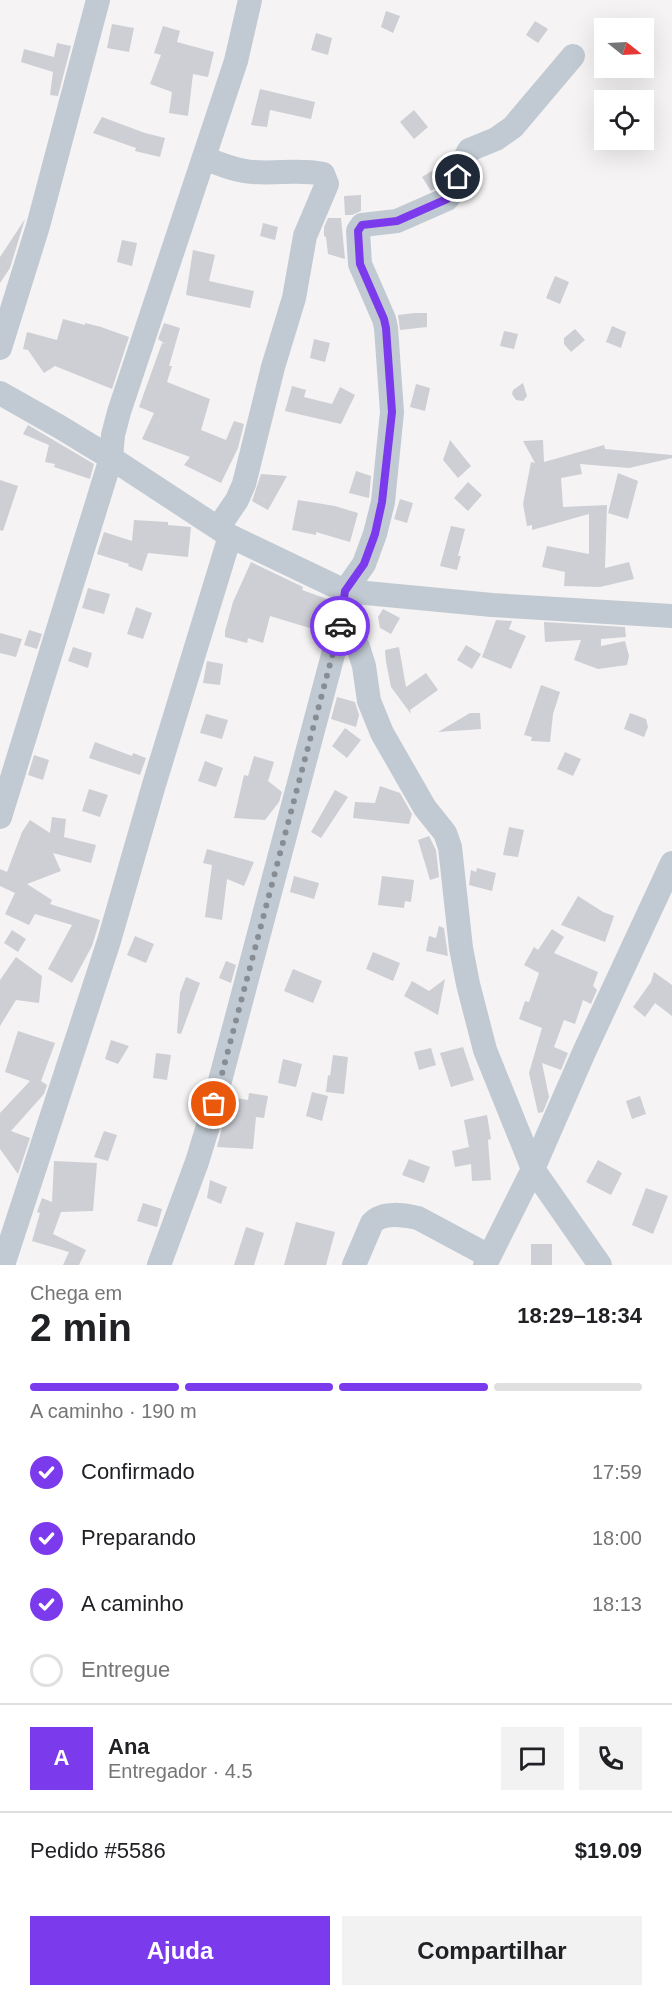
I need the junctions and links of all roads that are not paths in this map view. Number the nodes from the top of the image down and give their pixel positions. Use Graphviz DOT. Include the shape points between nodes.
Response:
graph roads {
  1 [pos="99,0"];
  2 [pos="250,0"];
  3 [pos="573,56"];
  4 [pos="204,158"];
  5 [pos="0,348"];
  6 [pos="0,393"];
  7 [pos="111,458"];
  8 [pos="224,532"];
  9 [pos="345,591"];
  10 [pos="672,616"];
  11 [pos="343,617"];
  12 [pos="0,817"];
  13 [pos="672,863"];
  14 [pos="533,1169"];
  15 [pos="487,1260"];
  16 [pos="3,1265"];
  17 [pos="159,1265"];
  18 [pos="354,1265"];
  19 [pos="600,1265"];
  1 -- 5 [label="street" via="32,247"];
  2 -- 4 [label="street" via="236,62"];
  3 -- 9 [label="street" via="513,127 469,150 455,189 447,199 397,221 362,225 358,231 360,264 386,328 392,412 375,534 364,564"];
  4 -- 7 [label="street" via="119,412"];
  4 -- 8 [label="street" via="252,172 313,171 323,174 327,184 305,236 294,298 244,484"];
  6 -- 7 [label="street"];
  7 -- 8 [label="street"];
  7 -- 12 [label="street"];
  8 -- 9 [label="street"];
  8 -- 16 [label="street" via="109,941"];
  9 -- 10 [label="street"];
  9 -- 11 [label="street"];
  11 -- 14 [label="street" via="358,647 369,701 382,733 450,847 461,948 485,1050"];
  11 -- 17 [label="street" via="208,1126"];
  13 -- 14 [label="street"];
  14 -- 15 [label="street"];
  14 -- 19 [label="street"];
  15 -- 18 [label="street" via="407,1215 378,1217 372,1222"];
}
